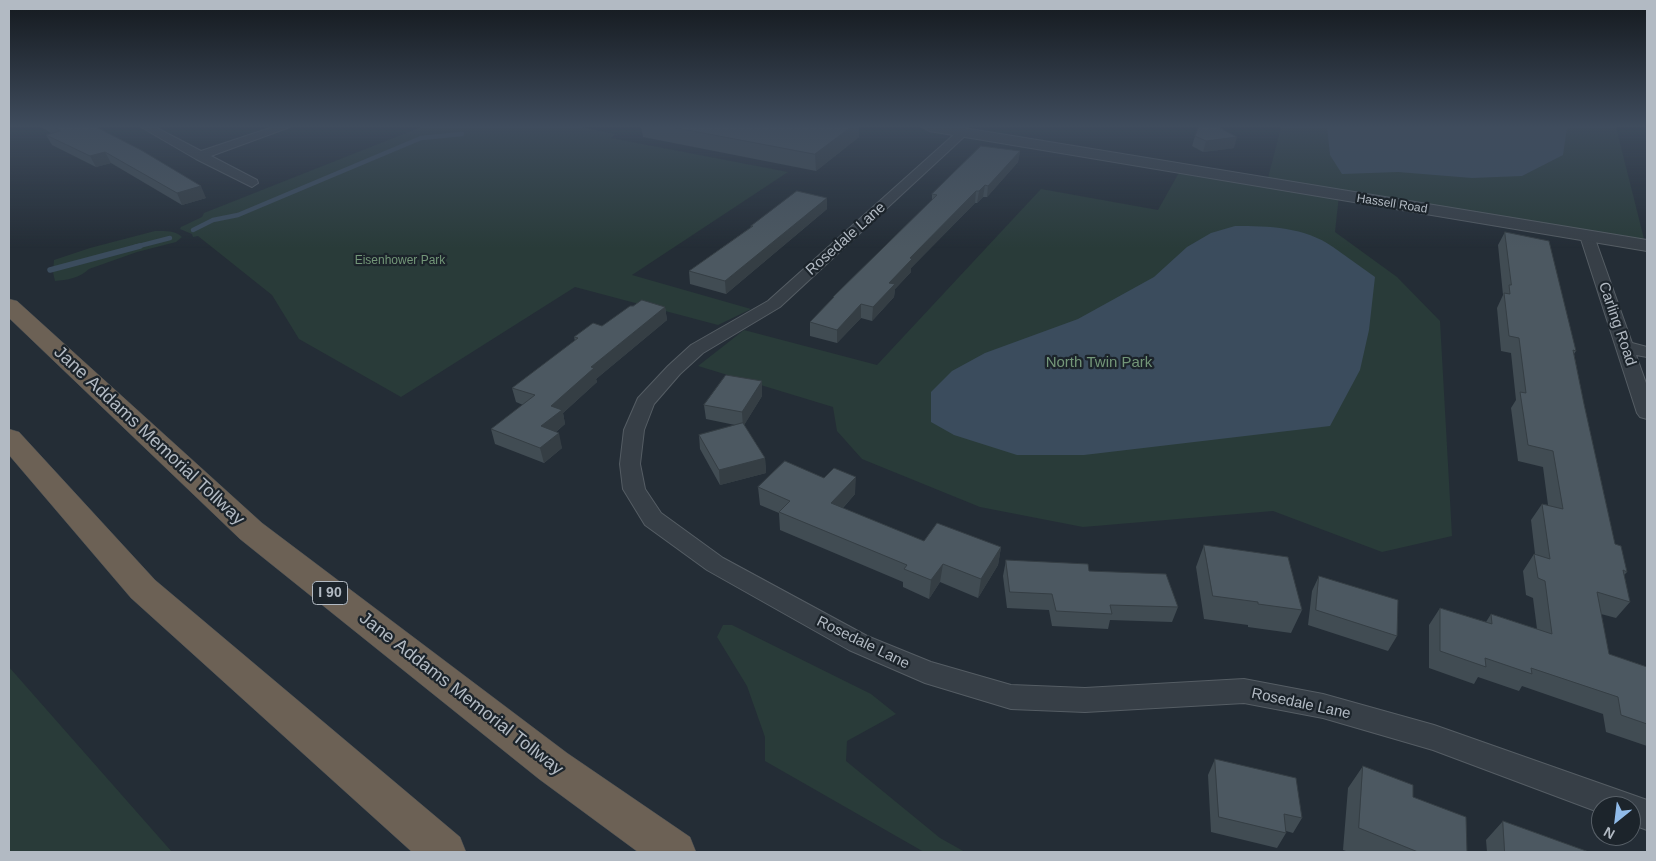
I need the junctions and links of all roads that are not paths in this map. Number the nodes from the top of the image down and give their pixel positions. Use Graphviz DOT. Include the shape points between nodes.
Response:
graph roads {
  1 [pos="222,167"];
  2 [pos="924,167"];
  3 [pos="1169,167"];
  4 [pos="252,183"];
  5 [pos="1587,236"];
  6 [pos="1647,246"];
  7 [pos="9,306"];
  8 [pos="1625,347"];
  9 [pos="1647,352"];
  10 [pos="1647,413"];
  11 [pos="9,438"];
  12 [pos="1594,796"];
  13 [pos="444,852"];
  14 [pos="674,852"];
  1 -- 4 [label="street"];
  2 -- 12 [label="street, Rosedale Lane" via="774,304 697,349 646,402 634,430 630,464 634,489 653,519 715,564 858,644 925,672 1010,696 1086,700 1244,691 1323,706 1434,738"];
  3 -- 5 [label="street, Hassell Road"];
  5 -- 6 [label="street, Hassell Road"];
  5 -- 8 [label="street, Carling Road"];
  7 -- 14 [label="highway, Jane Addams Memorial Tollway / I 90" via="251,531 553,766"];
  8 -- 9 [label="street"];
  8 -- 10 [label="street, Carling Road"];
  11 -- 13 [label="highway" via="143,589"];
}
